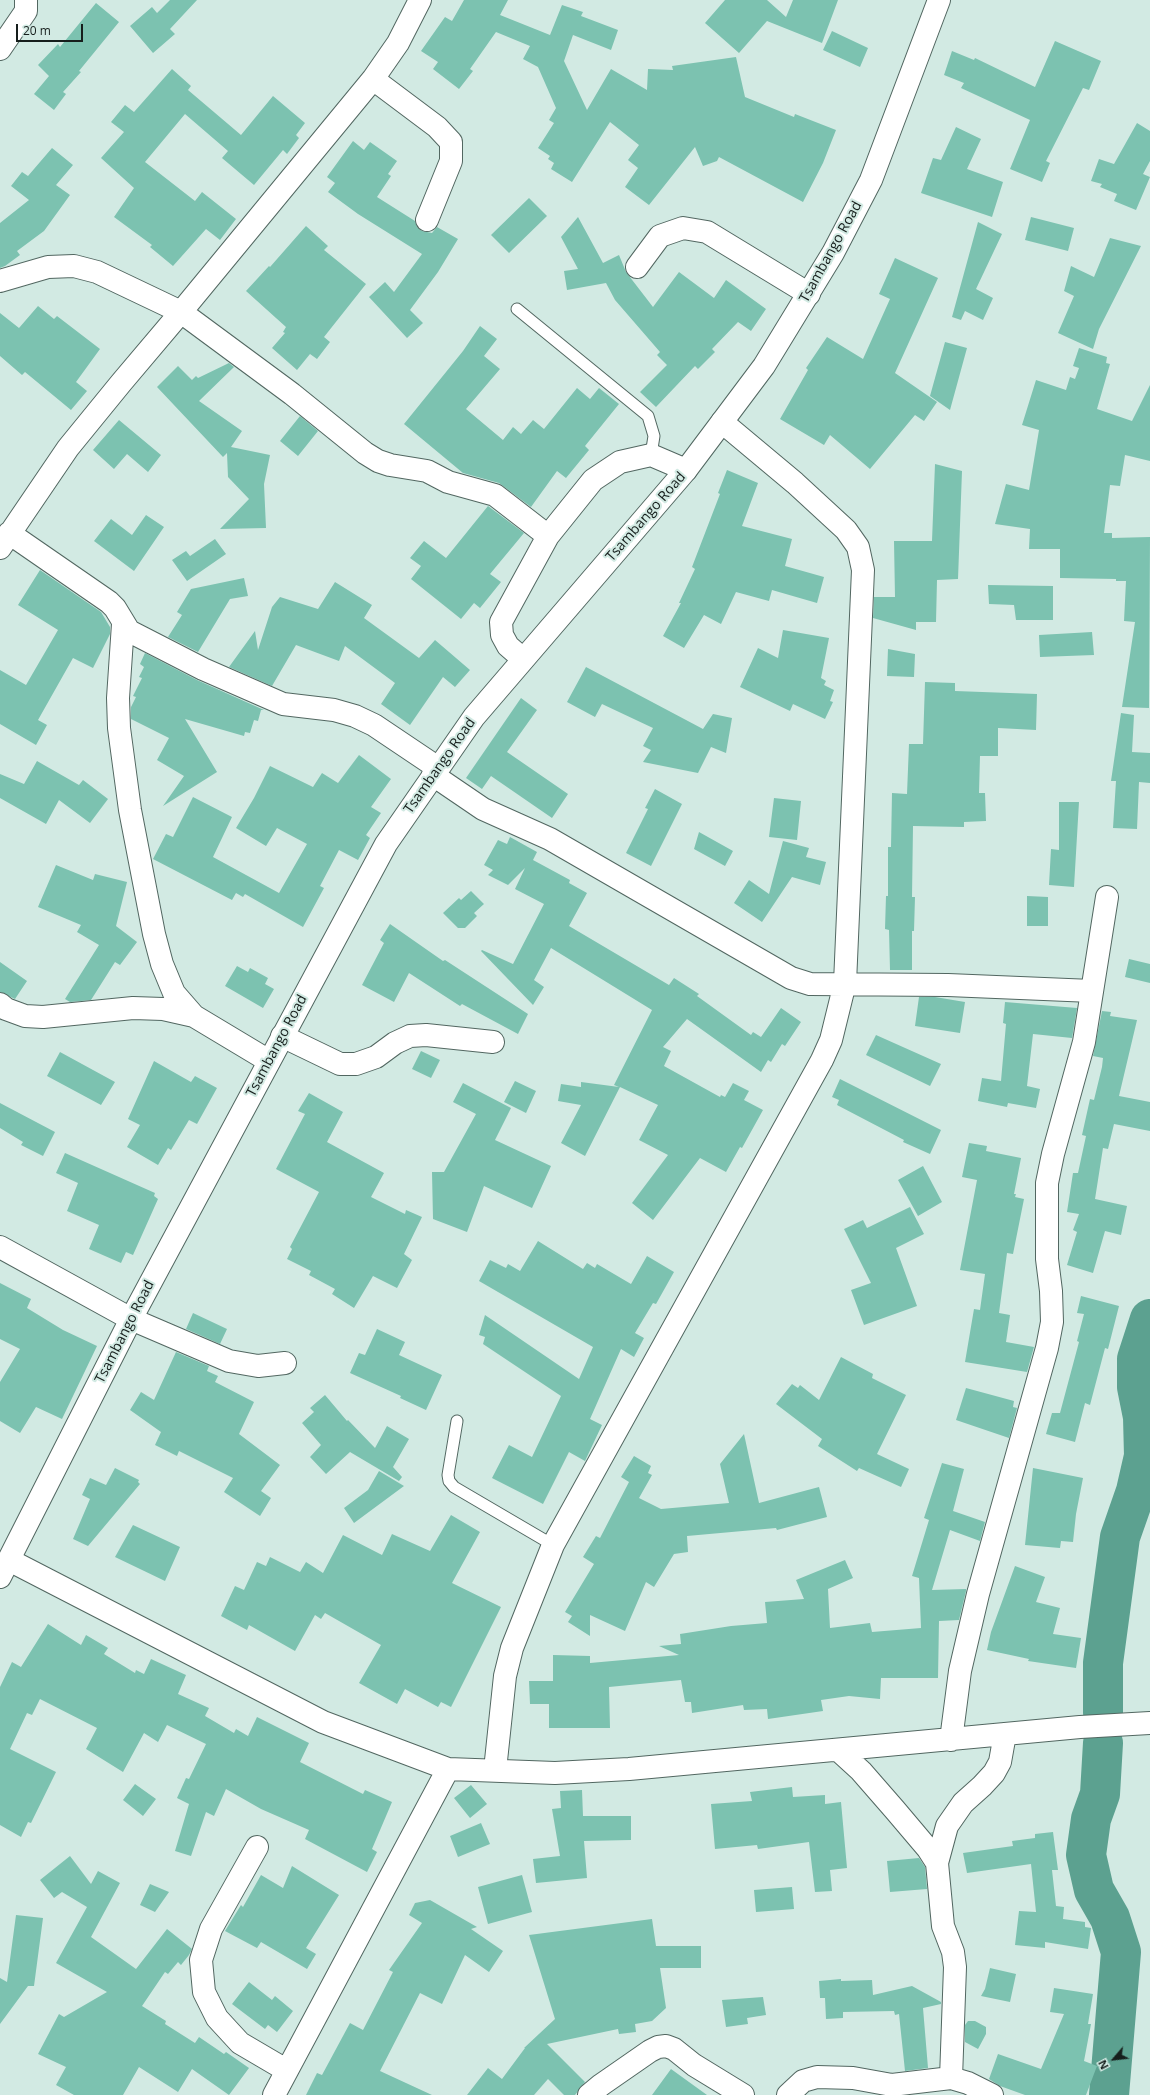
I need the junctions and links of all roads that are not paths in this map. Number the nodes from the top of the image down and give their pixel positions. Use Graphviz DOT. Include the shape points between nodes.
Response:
graph roads {
  1 [pos="26,0"];
  2 [pos="420,0"];
  3 [pos="940,0"];
  4 [pos="0,49"];
  5 [pos="373,79"];
  6 [pos="427,220"];
  7 [pos="636,267"];
  8 [pos="0,281"];
  9 [pos="809,294"];
  10 [pos="517,309"];
  11 [pos="181,312"];
  12 [pos="722,422"];
  13 [pos="651,455"];
  14 [pos="686,470"];
  15 [pos="548,536"];
  16 [pos="4,540"];
  17 [pos="123,624"];
  18 [pos="523,659"];
  19 [pos="435,772"];
  20 [pos="1107,898"];
  21 [pos="845,983"];
  22 [pos="1092,991"];
  23 [pos="0,1004"];
  24 [pos="194,1016"];
  25 [pos="282,1036"];
  26 [pos="493,1042"];
  27 [pos="269,1061"];
  28 [pos="0,1247"];
  29 [pos="131,1319"];
  30 [pos="285,1363"];
  31 [pos="457,1421"];
  32 [pos="553,1545"];
  33 [pos="4,1568"];
  34 [pos="1150,1723"];
  35 [pos="1005,1734"];
  36 [pos="951,1740"];
  37 [pos="838,1750"];
  38 [pos="448,1769"];
  39 [pos="495,1770"];
  40 [pos="257,1847"];
  41 [pos="937,1863"];
  42 [pos="286,2070"];
  43 [pos="951,2078"];
  44 [pos="274,2095"];
  45 [pos="589,2095"];
  46 [pos="743,2095"];
  47 [pos="788,2095"];
  48 [pos="992,2095"];
  1 -- 4 [label="street" via="26,11"];
  2 -- 5 [label="street" via="398,43"];
  3 -- 9 [label="street, Tsambango Road" via="870,180"];
  5 -- 6 [label="street" via="437,127 451,142 452,160"];
  5 -- 11 [label="street"];
  7 -- 9 [label="street" via="660,236 683,228 707,232"];
  8 -- 11 [label="street" via="48,266 74,266 96,272"];
  9 -- 12 [label="street, Tsambango Road" via="764,366"];
  10 -- 13 [label="lane" via="648,416 654,436"];
  11 -- 15 [label="street" via="292,394 365,453 390,465 427,471 448,482 495,495"];
  11 -- 16 [label="street" via="68,448"];
  12 -- 14 [label="street, Tsambango Road"];
  12 -- 21 [label="street" via="795,483 846,530 858,547 863,570"];
  13 -- 14 [label="street"];
  13 -- 15 [label="street" via="620,462 593,480"];
  14 -- 18 [label="street, Tsambango Road"];
  15 -- 18 [label="street" via="501,622 502,635 508,646"];
  16 -- 17 [label="street" via="109,602"];
  17 -- 19 [label="street" via="129,631 248,690 283,704 334,710 374,725"];
  17 -- 24 [label="street" via="118,698 119,728 130,810 162,964 174,993"];
  18 -- 19 [label="street, Tsambango Road" via="474,717"];
  19 -- 21 [label="street" via="483,809 550,839 791,978 810,984"];
  19 -- 25 [label="street, Tsambango Road" via="386,844"];
  20 -- 22 [label="street"];
  21 -- 22 [label="street"];
  21 -- 32 [label="street" via="831,1040 822,1060"];
  22 -- 36 [label="street" via="1084,1042 1047,1183 1047,1259 1052,1322 1047,1348 978,1594 960,1671"];
  23 -- 24 [label="street" via="25,1016 43,1017 133,1008 163,1009"];
  24 -- 27 [label="street"];
  25 -- 26 [label="street" via="340,1064 356,1064 376,1057 395,1042 410,1036 426,1035"];
  25 -- 27 [label="street, Tsambango Road"];
  27 -- 29 [label="street, Tsambango Road"];
  28 -- 29 [label="street"];
  29 -- 30 [label="street" via="229,1361 258,1366"];
  29 -- 33 [label="street, Tsambango Road"];
  31 -- 32 [label="lane" via="449,1481 454,1487"];
  32 -- 39 [label="street" via="512,1648 505,1676"];
  33 -- 38 [label="street" via="323,1722"];
  34 -- 35 [label="street"];
  35 -- 36 [label="street"];
  35 -- 41 [label="street" via="1000,1762 994,1773 963,1803 947,1826"];
  36 -- 37 [label="street"];
  37 -- 39 [label="street" via="629,1769 555,1773"];
  37 -- 41 [label="street" via="861,1771"];
  38 -- 39 [label="street"];
  38 -- 42 [label="street"];
  40 -- 42 [label="street" via="211,1929 201,1960 204,1992 217,2018 240,2043"];
  41 -- 43 [label="street" via="943,1926 955,1967"];
  42 -- 44 [label="street"];
  43 -- 47 [label="street" via="892,2085 852,2078 817,2076 803,2081"];
  43 -- 48 [label="street"];
  45 -- 46 [label="street" via="650,2051 666,2046"];
}
